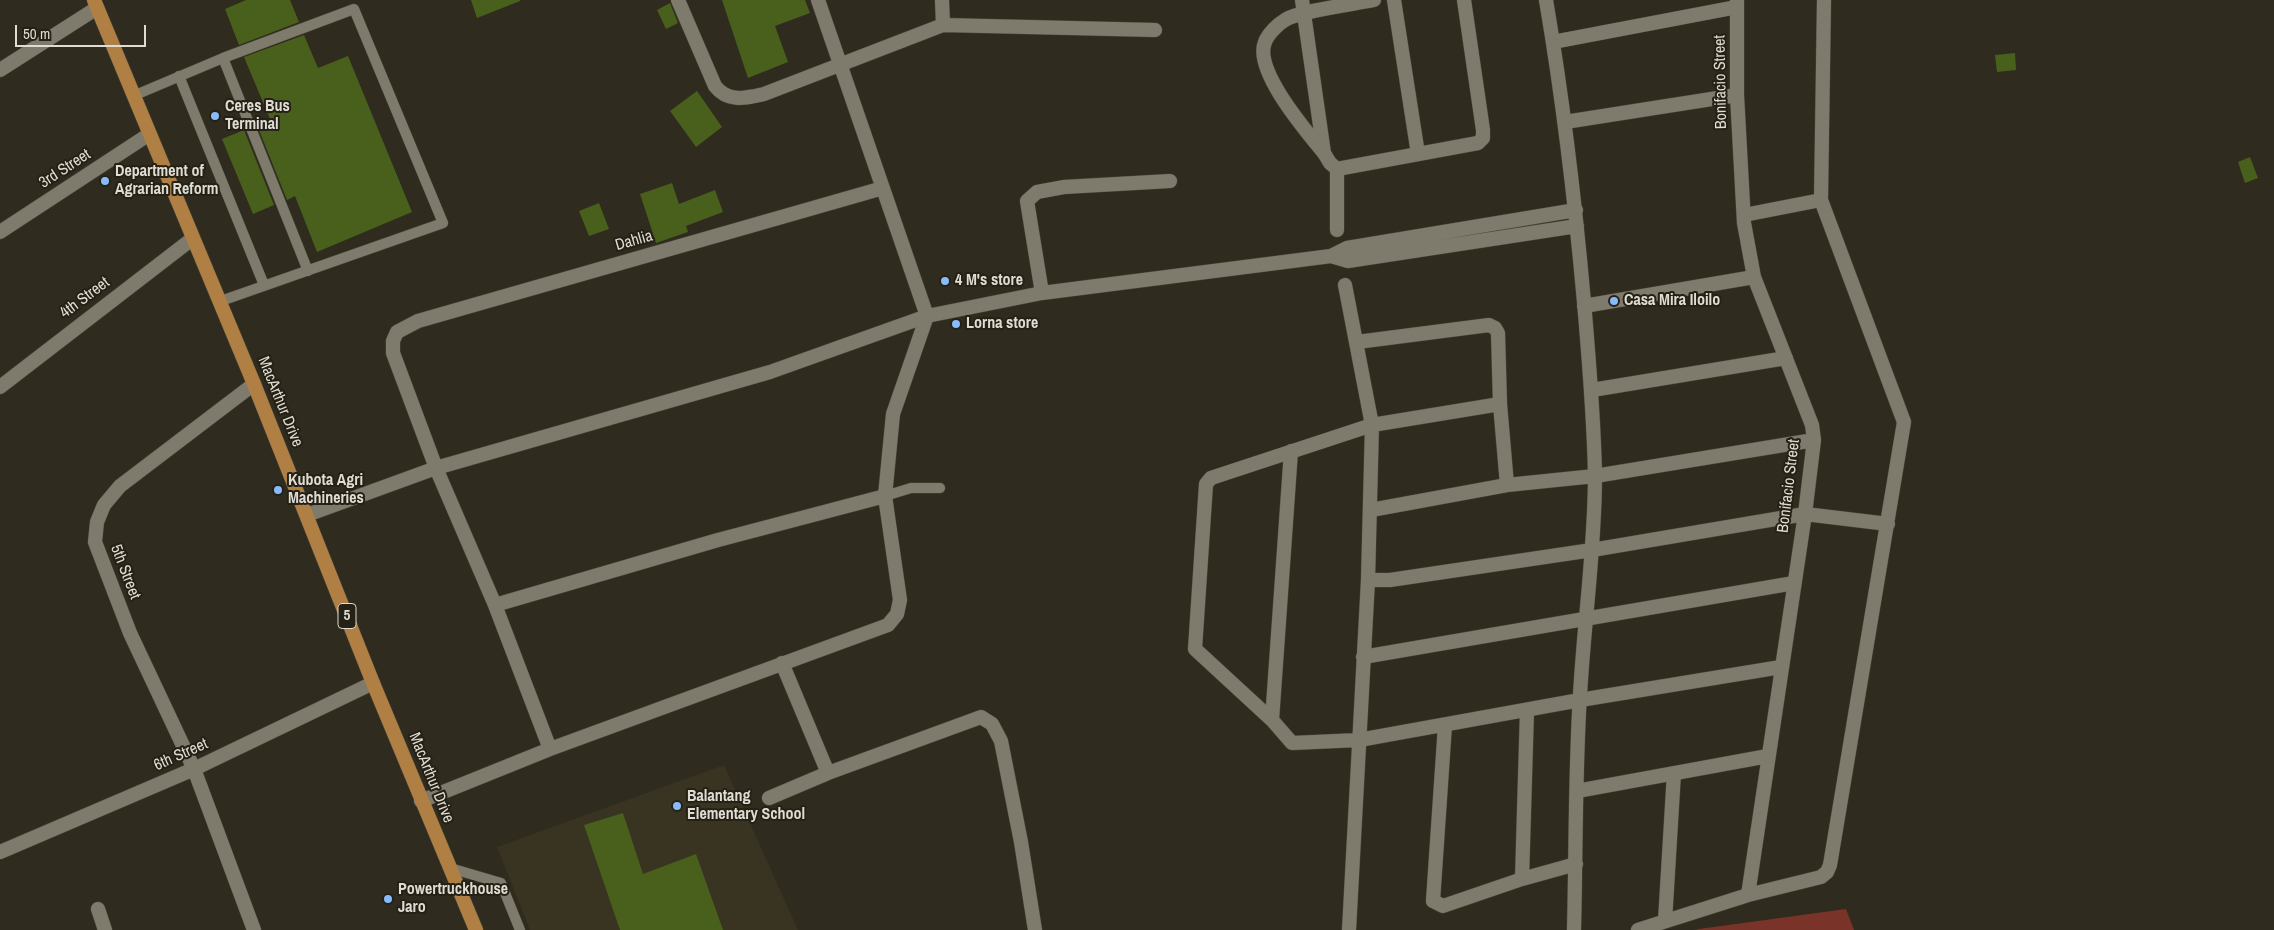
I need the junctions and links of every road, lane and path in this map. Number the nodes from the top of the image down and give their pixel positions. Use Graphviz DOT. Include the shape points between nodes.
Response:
graph roads {
  1 [pos="678,0"];
  2 [pos="818,0"];
  3 [pos="942,0"];
  4 [pos="1374,0"];
  5 [pos="1394,0"];
  6 [pos="1464,0"];
  7 [pos="1546,0"];
  8 [pos="1824,0"];
  9 [pos="95,4"];
  10 [pos="1737,4"];
  11 [pos="1303,7"];
  12 [pos="943,24"];
  13 [pos="1155,30"];
  14 [pos="1553,42"];
  15 [pos="223,58"];
  16 [pos="840,64"];
  17 [pos="0,70"];
  18 [pos="179,76"];
  19 [pos="133,96"];
  20 [pos="1737,96"];
  21 [pos="1565,122"];
  22 [pos="148,135"];
  23 [pos="1324,153"];
  24 [pos="1418,154"];
  25 [pos="1337,169"];
  26 [pos="1170,180"];
  27 [pos="883,188"];
  28 [pos="1822,200"];
  29 [pos="1576,210"];
  30 [pos="1744,215"];
  31 [pos="1481,226"];
  32 [pos="1577,226"];
  33 [pos="1337,230"];
  34 [pos="0,232"];
  35 [pos="192,239"];
  36 [pos="1483,240"];
  37 [pos="1357,253"];
  38 [pos="308,271"];
  39 [pos="1754,277"];
  40 [pos="1345,285"];
  41 [pos="264,286"];
  42 [pos="1042,293"];
  43 [pos="218,302"];
  44 [pos="1584,306"];
  45 [pos="927,316"];
  46 [pos="1357,342"];
  47 [pos="1786,358"];
  48 [pos="254,384"];
  49 [pos="0,387"];
  50 [pos="1592,390"];
  51 [pos="1500,404"];
  52 [pos="1372,425"];
  53 [pos="1814,440"];
  54 [pos="1291,451"];
  55 [pos="436,468"];
  56 [pos="1595,476"];
  57 [pos="1506,486"];
  58 [pos="940,488"];
  59 [pos="884,496"];
  60 [pos="1371,510"];
  61 [pos="1805,514"];
  62 [pos="307,515"];
  63 [pos="1888,524"];
  64 [pos="1592,550"];
  65 [pos="1368,580"];
  66 [pos="1794,583"];
  67 [pos="495,605"];
  68 [pos="1585,620"];
  69 [pos="1363,657"];
  70 [pos="782,663"];
  71 [pos="1781,667"];
  72 [pos="373,683"];
  73 [pos="1580,700"];
  74 [pos="1527,710"];
  75 [pos="1272,720"];
  76 [pos="1445,725"];
  77 [pos="1359,740"];
  78 [pos="550,749"];
  79 [pos="1768,756"];
  80 [pos="194,769"];
  81 [pos="828,773"];
  82 [pos="1674,773"];
  83 [pos="1578,791"];
  84 [pos="769,798"];
  85 [pos="421,801"];
  86 [pos="0,852"];
  87 [pos="1576,864"];
  88 [pos="450,868"];
  89 [pos="1522,879"];
  90 [pos="1748,895"];
  91 [pos="98,909"];
  92 [pos="1665,921"];
  93 [pos="105,930"];
  94 [pos="254,930"];
  95 [pos="476,930"];
  96 [pos="520,930"];
  97 [pos="1035,930"];
  98 [pos="1349,930"];
  99 [pos="1574,930"];
  100 [pos="1638,930"];
  1 -- 16 [label="street" via="715,86 729,98 764,94"];
  2 -- 16 [label="street"];
  3 -- 12 [label="street"];
  4 -- 11 [label="street"];
  5 -- 24 [label="street"];
  6 -- 24 [label="street" via="1483,138 1478,143"];
  7 -- 14 [label="street"];
  8 -- 28 [label="street"];
  9 -- 17 [label="street"];
  9 -- 19 [label="main road, MacArthur Drive / 5"];
  10 -- 14 [label="street"];
  10 -- 20 [label="street, Bonifacio Street"];
  11 -- 23 [label="street"];
  11 -- 23 [label="street" via="1273,30 1264,43 1264,53 1276,91"];
  12 -- 13 [label="street"];
  12 -- 16 [label="street"];
  14 -- 21 [label="street"];
  15 -- 18 [label="lane"];
  15 -- 38 [label="lane"];
  15 -- 38 [label="lane" via="354,9 443,223"];
  16 -- 27 [label="street"];
  18 -- 19 [label="lane"];
  18 -- 41 [label="lane"];
  19 -- 22 [label="main road, MacArthur Drive / 5"];
  20 -- 21 [label="street"];
  20 -- 30 [label="street, Bonifacio Street"];
  21 -- 29 [label="street"];
  22 -- 34 [label="street, 3rd Street"];
  22 -- 35 [label="main road, MacArthur Drive / 5"];
  23 -- 25 [label="street"];
  24 -- 25 [label="street"];
  25 -- 33 [label="street"];
  26 -- 42 [label="street" via="1064,187 1037,192 1028,201"];
  27 -- 45 [label="street"];
  27 -- 55 [label="street, Dahlia" via="418,321 397,332 393,353"];
  28 -- 30 [label="street"];
  28 -- 63 [label="street" via="1904,422"];
  29 -- 31 [label="street"];
  29 -- 32 [label="street"];
  30 -- 39 [label="street, Bonifacio Street"];
  31 -- 36 [label="street"];
  31 -- 37 [label="street"];
  32 -- 36 [label="street"];
  32 -- 44 [label="street"];
  35 -- 43 [label="main road, MacArthur Drive / 5"];
  35 -- 49 [label="street, 4th Street"];
  36 -- 37 [label="street"];
  37 -- 42 [label="street" via="1348,261 1331,256"];
  38 -- 41 [label="lane"];
  39 -- 44 [label="street"];
  39 -- 47 [label="street, Bonifacio Street"];
  40 -- 46 [label="street"];
  41 -- 43 [label="lane"];
  42 -- 45 [label="street"];
  43 -- 48 [label="main road, MacArthur Drive / 5"];
  44 -- 50 [label="street"];
  45 -- 55 [label="street" via="770,372"];
  45 -- 59 [label="street" via="893,414"];
  46 -- 51 [label="street" via="1489,325 1496,328"];
  46 -- 52 [label="street"];
  47 -- 50 [label="street"];
  47 -- 53 [label="street, Bonifacio Street" via="1812,425"];
  48 -- 62 [label="main road, MacArthur Drive / 5"];
  48 -- 80 [label="street, 5th Street" via="120,486 104,505 97,522 95,542 104,567 130,633"];
  50 -- 56 [label="street"];
  51 -- 52 [label="street"];
  51 -- 57 [label="street"];
  52 -- 54 [label="street"];
  52 -- 60 [label="street"];
  53 -- 56 [label="street"];
  53 -- 61 [label="street, Bonifacio Street"];
  54 -- 75 [label="street"];
  54 -- 75 [label="street" via="1211,478 1204,491 1196,649"];
  55 -- 62 [label="street"];
  55 -- 67 [label="street"];
  56 -- 57 [label="street"];
  56 -- 64 [label="street"];
  57 -- 60 [label="street"];
  58 -- 59 [label="lane" via="911,488"];
  59 -- 67 [label="street"];
  59 -- 70 [label="street" via="900,600 897,614 888,624"];
  60 -- 65 [label="street"];
  61 -- 63 [label="street"];
  61 -- 64 [label="street"];
  61 -- 66 [label="street, Bonifacio Street"];
  62 -- 72 [label="main road, MacArthur Drive / 5"];
  63 -- 90 [label="street" via="1827,872 1821,878"];
  64 -- 65 [label="street" via="1390,580"];
  64 -- 68 [label="street"];
  65 -- 69 [label="street"];
  66 -- 68 [label="street"];
  66 -- 71 [label="street, Bonifacio Street"];
  67 -- 78 [label="street"];
  68 -- 69 [label="street"];
  68 -- 73 [label="street"];
  69 -- 77 [label="street"];
  70 -- 78 [label="street"];
  70 -- 81 [label="street"];
  71 -- 73 [label="street"];
  71 -- 79 [label="street, Bonifacio Street"];
  72 -- 80 [label="street, 6th Street"];
  72 -- 85 [label="main road, MacArthur Drive / 5"];
  73 -- 74 [label="street"];
  73 -- 83 [label="street"];
  74 -- 76 [label="street"];
  74 -- 89 [label="street"];
  75 -- 77 [label="street" via="1292,743"];
  76 -- 77 [label="street"];
  76 -- 89 [label="street" via="1433,901 1443,906"];
  77 -- 98 [label="street"];
  78 -- 85 [label="street"];
  79 -- 82 [label="street"];
  79 -- 90 [label="street, Bonifacio Street"];
  80 -- 86 [label="street, 6th Street"];
  80 -- 94 [label="street, 5th Street"];
  81 -- 84 [label="street"];
  81 -- 97 [label="street" via="981,717 992,724 1001,741"];
  82 -- 83 [label="street"];
  82 -- 92 [label="street"];
  83 -- 87 [label="street"];
  85 -- 88 [label="main road, MacArthur Drive / 5"];
  87 -- 89 [label="street"];
  87 -- 99 [label="street"];
  88 -- 95 [label="main road, MacArthur Drive / 5"];
  88 -- 96 [label="lane" via="501,883"];
  90 -- 92 [label="street"];
  91 -- 93 [label="street"];
  92 -- 100 [label="street"];
}
